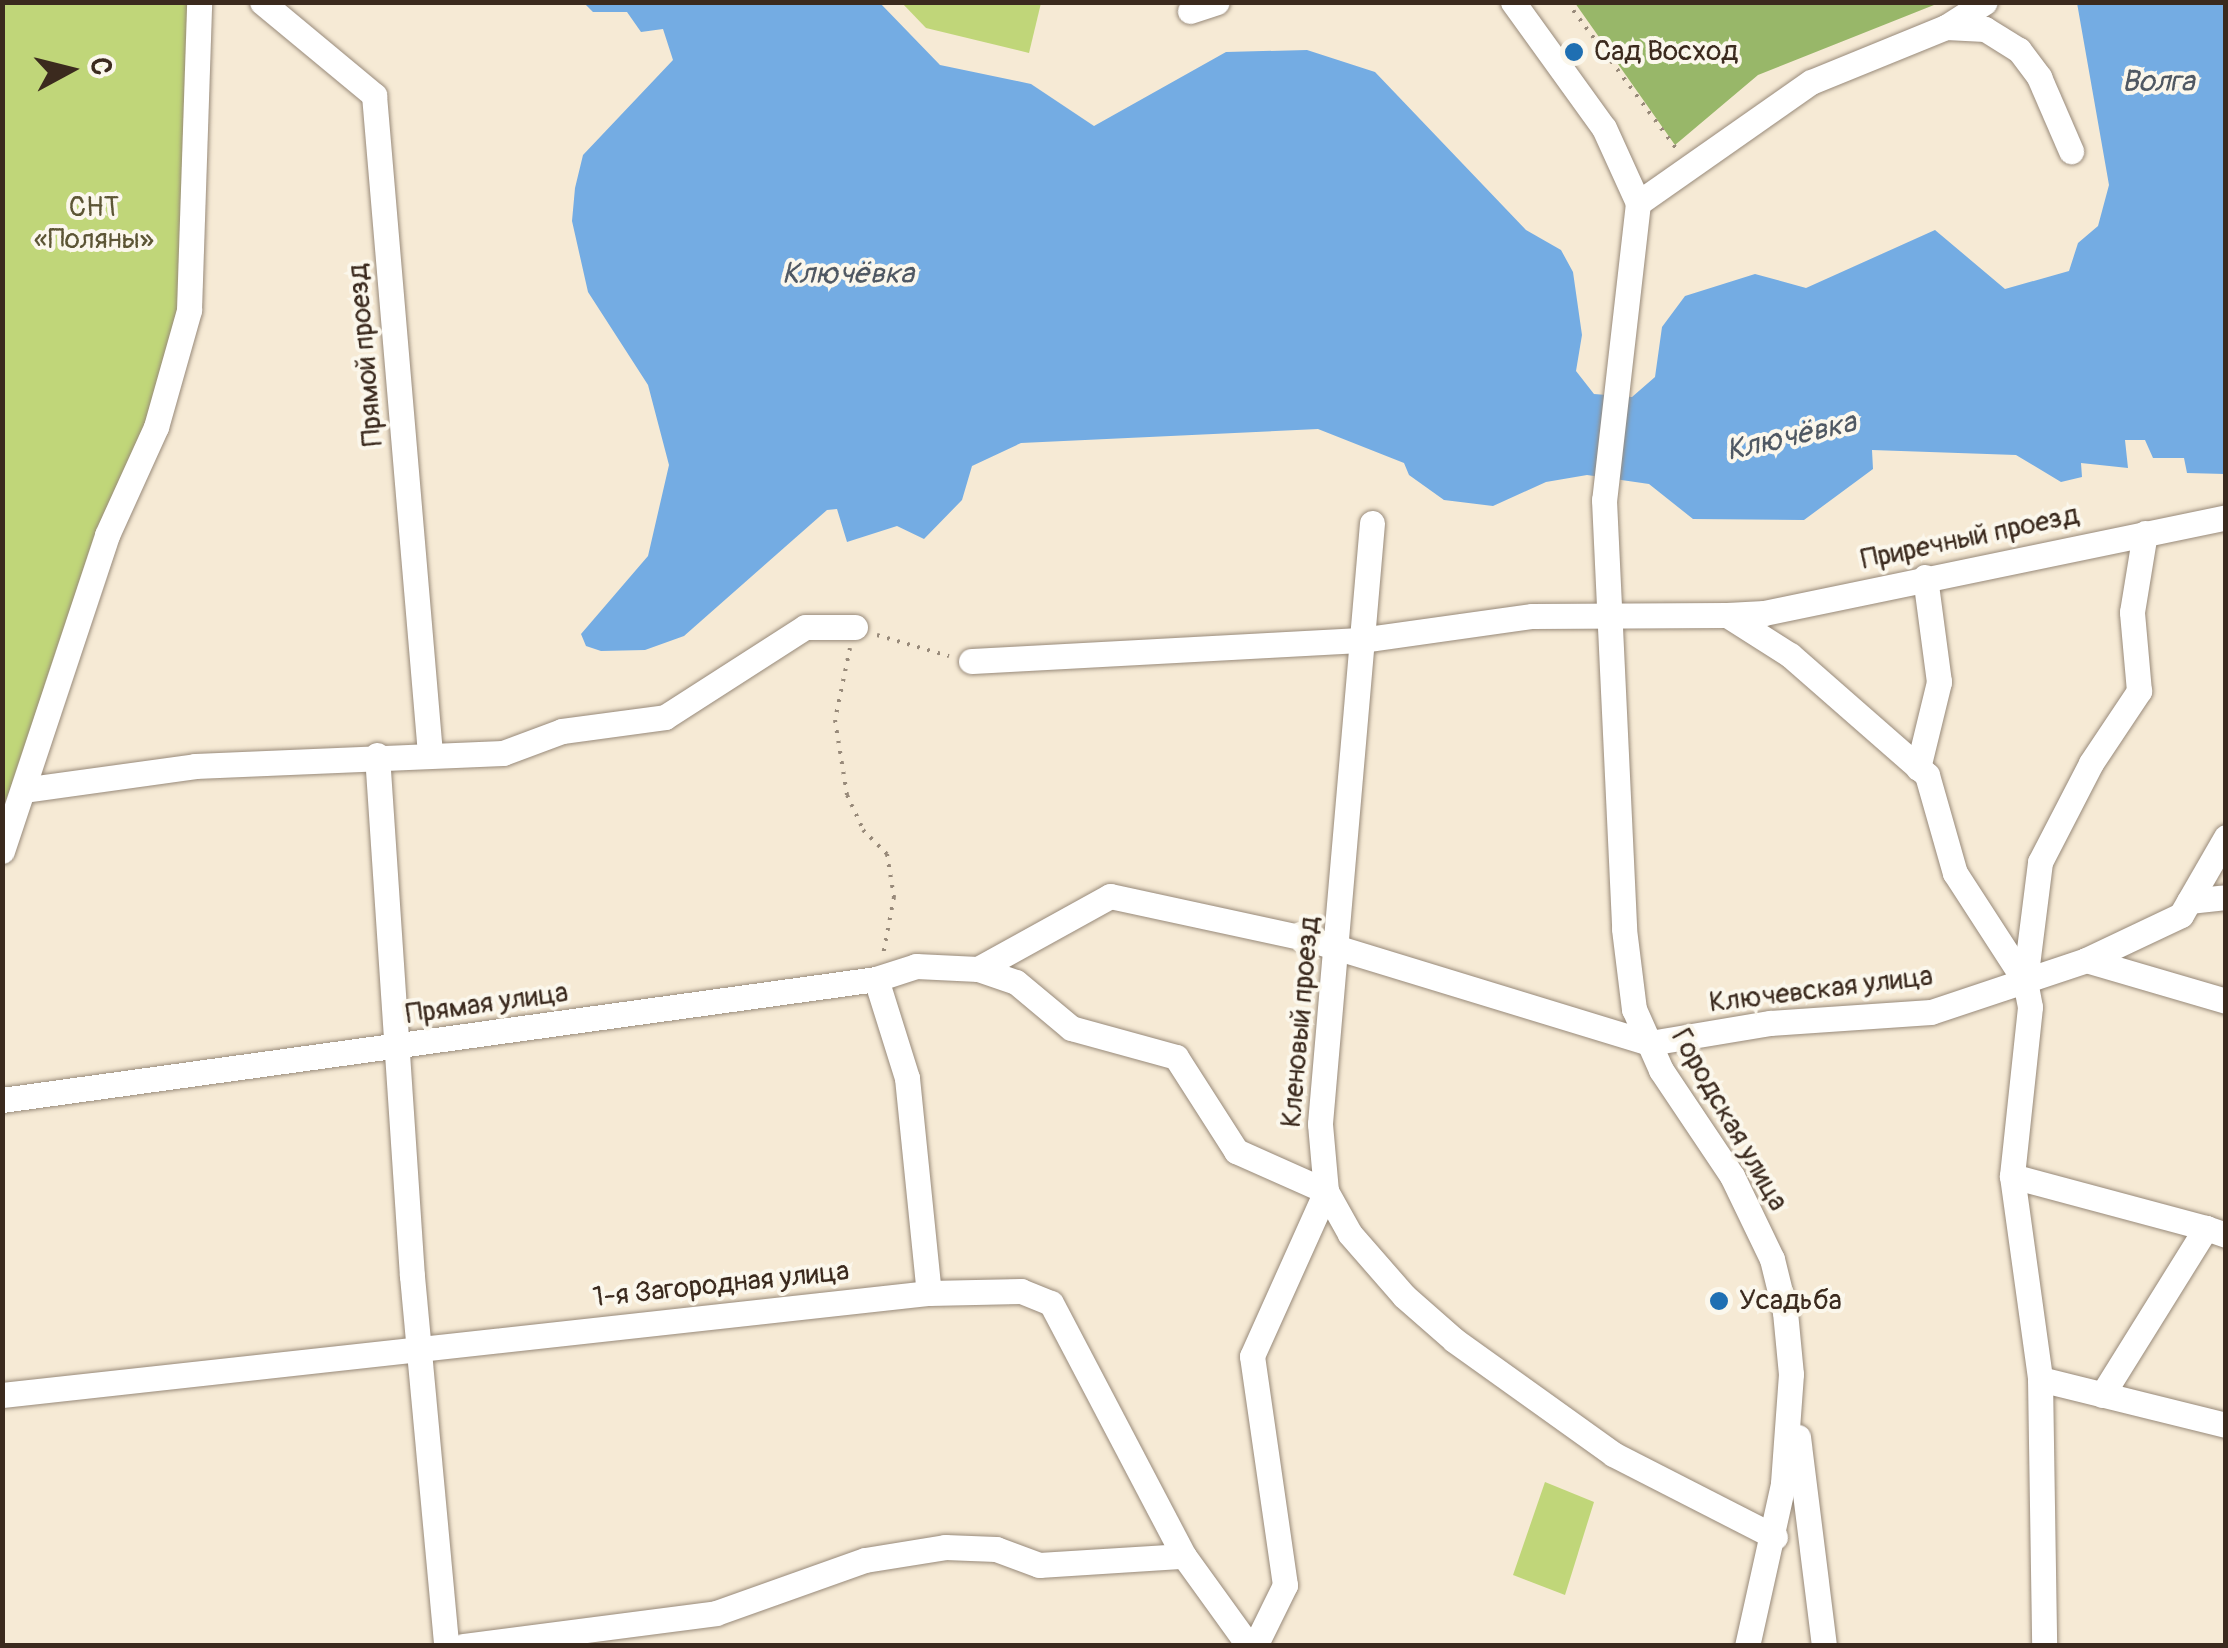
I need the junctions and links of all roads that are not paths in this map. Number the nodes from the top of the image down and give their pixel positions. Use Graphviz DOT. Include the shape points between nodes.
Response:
graph roads {
  1 [pos="199,2"];
  2 [pos="262,2"];
  3 [pos="1217,2"];
  4 [pos="1513,2"];
  5 [pos="1985,2"];
  6 [pos="1190,11"];
  7 [pos="1946,27"];
  8 [pos="2071,152"];
  9 [pos="1638,203"];
  10 [pos="2226,517"];
  11 [pos="1372,523"];
  12 [pos="2144,533"];
  13 [pos="1925,577"];
  14 [pos="1727,615"];
  15 [pos="1614,617"];
  16 [pos="854,627"];
  17 [pos="1360,640"];
  18 [pos="971,661"];
  19 [pos="430,754"];
  20 [pos="377,755"];
  21 [pos="1918,768"];
  22 [pos="23,790"];
  23 [pos="2226,837"];
  24 [pos="2,852"];
  25 [pos="2226,897"];
  26 [pos="2189,901"];
  27 [pos="1338,947"];
  28 [pos="2086,960"];
  29 [pos="978,970"];
  30 [pos="876,979"];
  31 [pos="2025,982"];
  32 [pos="2226,1002"];
  33 [pos="1650,1042"];
  34 [pos="400,1047"];
  35 [pos="2,1100"];
  36 [pos="2012,1176"];
  37 [pos="1326,1191"];
  38 [pos="2216,1232"];
  39 [pos="929,1293"];
  40 [pos="418,1349"];
  41 [pos="1790,1374"];
  42 [pos="2040,1380"];
  43 [pos="2,1395"];
  44 [pos="2102,1395"];
  45 [pos="2225,1424"];
  46 [pos="1775,1537"];
  47 [pos="1184,1556"];
  48 [pos="446,1646"];
  49 [pos="463,1646"];
  50 [pos="1252,1646"];
  51 [pos="1747,1646"];
  52 [pos="1824,1646"];
  53 [pos="2044,1646"];
  1 -- 22 [label="street" via="189,310 156,427 106,535"];
  2 -- 19 [label="street, Прямой проезд" via="374,95"];
  3 -- 6 [label="street"];
  4 -- 9 [label="street" via="1604,128"];
  5 -- 7 [label="street"];
  7 -- 8 [label="street" via="1984,29 2020,50"];
  7 -- 9 [label="street" via="1811,82"];
  9 -- 15 [label="street, Городская улица" via="1604,500 1603,568"];
  10 -- 12 [label="street, Приречный проезд"];
  11 -- 17 [label="street, Кленовый проезд"];
  12 -- 13 [label="street, Приречный проезд"];
  12 -- 31 [label="street" via="2132,612 2139,692 2090,764 2040,862"];
  13 -- 14 [label="street, Приречный проезд" via="1764,613"];
  13 -- 21 [label="street" via="1939,682"];
  14 -- 15 [label="street, Приречный проезд"];
  14 -- 21 [label="street" via="1790,655"];
  15 -- 17 [label="street, Приречный проезд" via="1532,616"];
  15 -- 33 [label="street, Городская улица" via="1624,930 1634,1009"];
  16 -- 19 [label="street" via="805,627 665,717 562,731 503,752"];
  17 -- 18 [label="street, Приречный проезд"];
  17 -- 27 [label="street, Кленовый проезд"];
  19 -- 20 [label="street"];
  20 -- 22 [label="street" via="195,766"];
  20 -- 34 [label="street"];
  21 -- 31 [label="street" via="1927,775 1954,873"];
  22 -- 24 [label="street"];
  23 -- 26 [label="street"];
  25 -- 26 [label="street"];
  26 -- 28 [label="street" via="2164,927"];
  27 -- 29 [label="street" via="1110,896"];
  27 -- 33 [label="street"];
  27 -- 37 [label="street, Кленовый проезд" via="1320,1124"];
  28 -- 31 [label="street, Ключевская улица"];
  28 -- 32 [label="street"];
  29 -- 30 [label="street, Прямая улица" via="916,966"];
  29 -- 37 [label="street" via="1016,982 1071,1028 1176,1057 1236,1152"];
  30 -- 34 [label="street, Прямая улица"];
  30 -- 39 [label="street" via="907,1078"];
  31 -- 33 [label="street, Ключевская улица" via="1931,1012 1770,1024"];
  31 -- 36 [label="street" via="2030,1007"];
  33 -- 41 [label="street, Городская улица" via="1660,1070 1732,1176 1772,1258"];
  34 -- 35 [label="street, Прямая улица"];
  34 -- 40 [label="street"];
  36 -- 38 [label="street"];
  36 -- 42 [label="street"];
  37 -- 46 [label="street, Кленовый проезд" via="1350,1234 1454,1340 1612,1454"];
  37 -- 50 [label="street" via="1252,1356 1285,1586"];
  38 -- 44 [label="street"];
  39 -- 40 [label="street, 1-я Загородная улица"];
  39 -- 47 [label="street, 1-я Загородная улица" via="1021,1292 1051,1303"];
  40 -- 43 [label="street, 1-я Загородная улица"];
  40 -- 48 [label="street"];
  41 -- 46 [label="street, Городская улица"];
  41 -- 52 [label="street"];
  42 -- 44 [label="street"];
  42 -- 53 [label="street"];
  44 -- 45 [label="street"];
  46 -- 51 [label="street, Городская улица"];
  47 -- 49 [label="street" via="1039,1564 996,1549 944,1546 865,1560 716,1613"];
  47 -- 50 [label="street, 1-я Загородная улица"];
}
